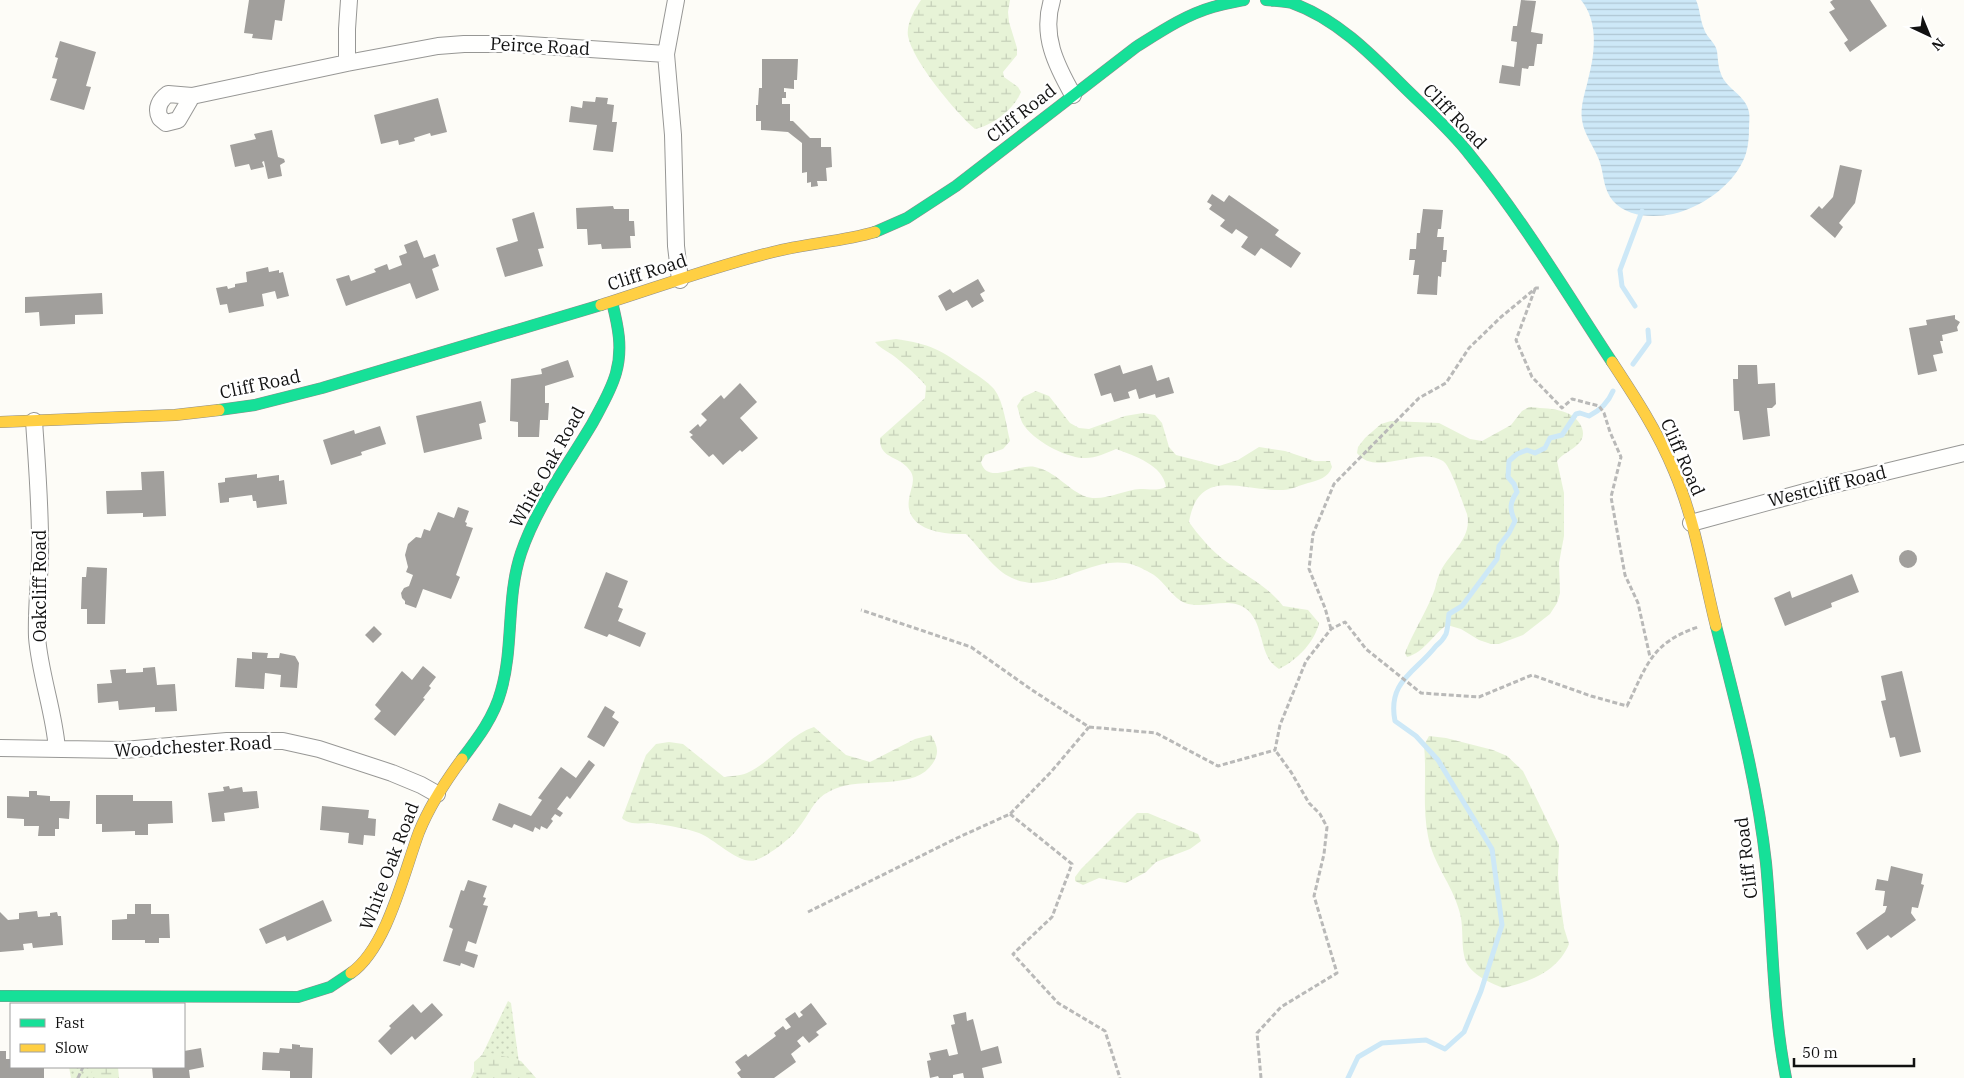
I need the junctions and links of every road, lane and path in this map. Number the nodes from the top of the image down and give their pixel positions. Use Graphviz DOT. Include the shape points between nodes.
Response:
graph roads {
  1 [pos="349,0"];
  2 [pos="676,0"];
  3 [pos="1052,0"];
  4 [pos="1244,0"];
  5 [pos="1266,0"];
  6 [pos="666,54"];
  7 [pos="347,62"];
  8 [pos="1073,95"];
  9 [pos="192,96"];
  10 [pos="680,280"];
  11 [pos="1536,288"];
  12 [pos="1564,290"];
  13 [pos="612,302"];
  14 [pos="34,421"];
  15 [pos="0,422"];
  16 [pos="1964,453"];
  17 [pos="1690,523"];
  18 [pos="860,610"];
  19 [pos="1715,622"];
  20 [pos="1331,629"];
  21 [pos="1650,658"];
  22 [pos="1089,727"];
  23 [pos="0,748"];
  24 [pos="57,749"];
  25 [pos="1275,750"];
  26 [pos="437,794"];
  27 [pos="1010,814"];
  28 [pos="808,912"];
  29 [pos="0,996"];
  30 [pos="1120,1078"];
  31 [pos="1261,1078"];
  32 [pos="1786,1078"];
  1 -- 7 [label="street"];
  2 -- 6 [label="street"];
  3 -- 8 [label="street" via="1048,28 1050,45"];
  4 -- 8 [label="street, Cliff Road" via="1212,7 1175,23 1136,47"];
  5 -- 12 [label="street, Cliff Road" via="1291,3 1319,15 1336,27 1452,135 1499,193"];
  6 -- 7 [label="street, Peirce Road" via="476,43 438,46"];
  6 -- 10 [label="street"];
  7 -- 9 [label="street, Peirce Road"];
  8 -- 10 [label="street, Cliff Road" via="956,186 894,225 851,238 762,255"];
  10 -- 13 [label="street, Cliff Road"];
  11 -- 12 [label="path"];
  11 -- 20 [label="path" via="1469,348 1446,383 1419,398 1334,484 1313,534 1309,569"];
  11 -- 21 [label="path" via="1516,340 1532,377 1562,408 1572,399 1599,406 1604,413 1621,457 1611,497 1617,536 1625,575 1638,603"];
  12 -- 17 [label="street, Cliff Road" via="1660,442 1677,480"];
  13 -- 14 [label="street, Cliff Road" via="352,380 255,405 175,415"];
  13 -- 26 [label="street, White Oak Road" via="620,342 615,378 524,545 512,591 506,675 495,711 479,739"];
  14 -- 15 [label="street, Cliff Road"];
  14 -- 24 [label="street, Oakcliff Road" via="40,556 37,636"];
  16 -- 17 [label="street, Westcliff Road"];
  17 -- 19 [label="street, Cliff Road"];
  18 -- 22 [label="path" via="971,646"];
  19 -- 21 [label="path" via="1681,633 1665,642"];
  19 -- 32 [label="street, Cliff Road" via="1762,829 1777,1021"];
  20 -- 21 [label="path" via="1345,622 1366,648 1421,693 1480,698 1532,675 1627,706"];
  20 -- 25 [label="path" via="1306,661 1280,725"];
  22 -- 25 [label="path" via="1156,733 1218,766"];
  22 -- 27 [label="path"];
  23 -- 24 [label="street, Woodchester Road"];
  24 -- 26 [label="street, Woodchester Road" via="124,750 227,741 283,741 392,773"];
  25 -- 31 [label="path" via="1327,827 1314,896 1337,974 1281,1007 1257,1033"];
  26 -- 29 [label="street, White Oak Road" via="422,824 377,944 358,969 332,987 307,996 289,998"];
  27 -- 28 [label="path"];
  27 -- 30 [label="path" via="1072,864 1052,917 1013,954 1058,1003 1105,1032"];
}
